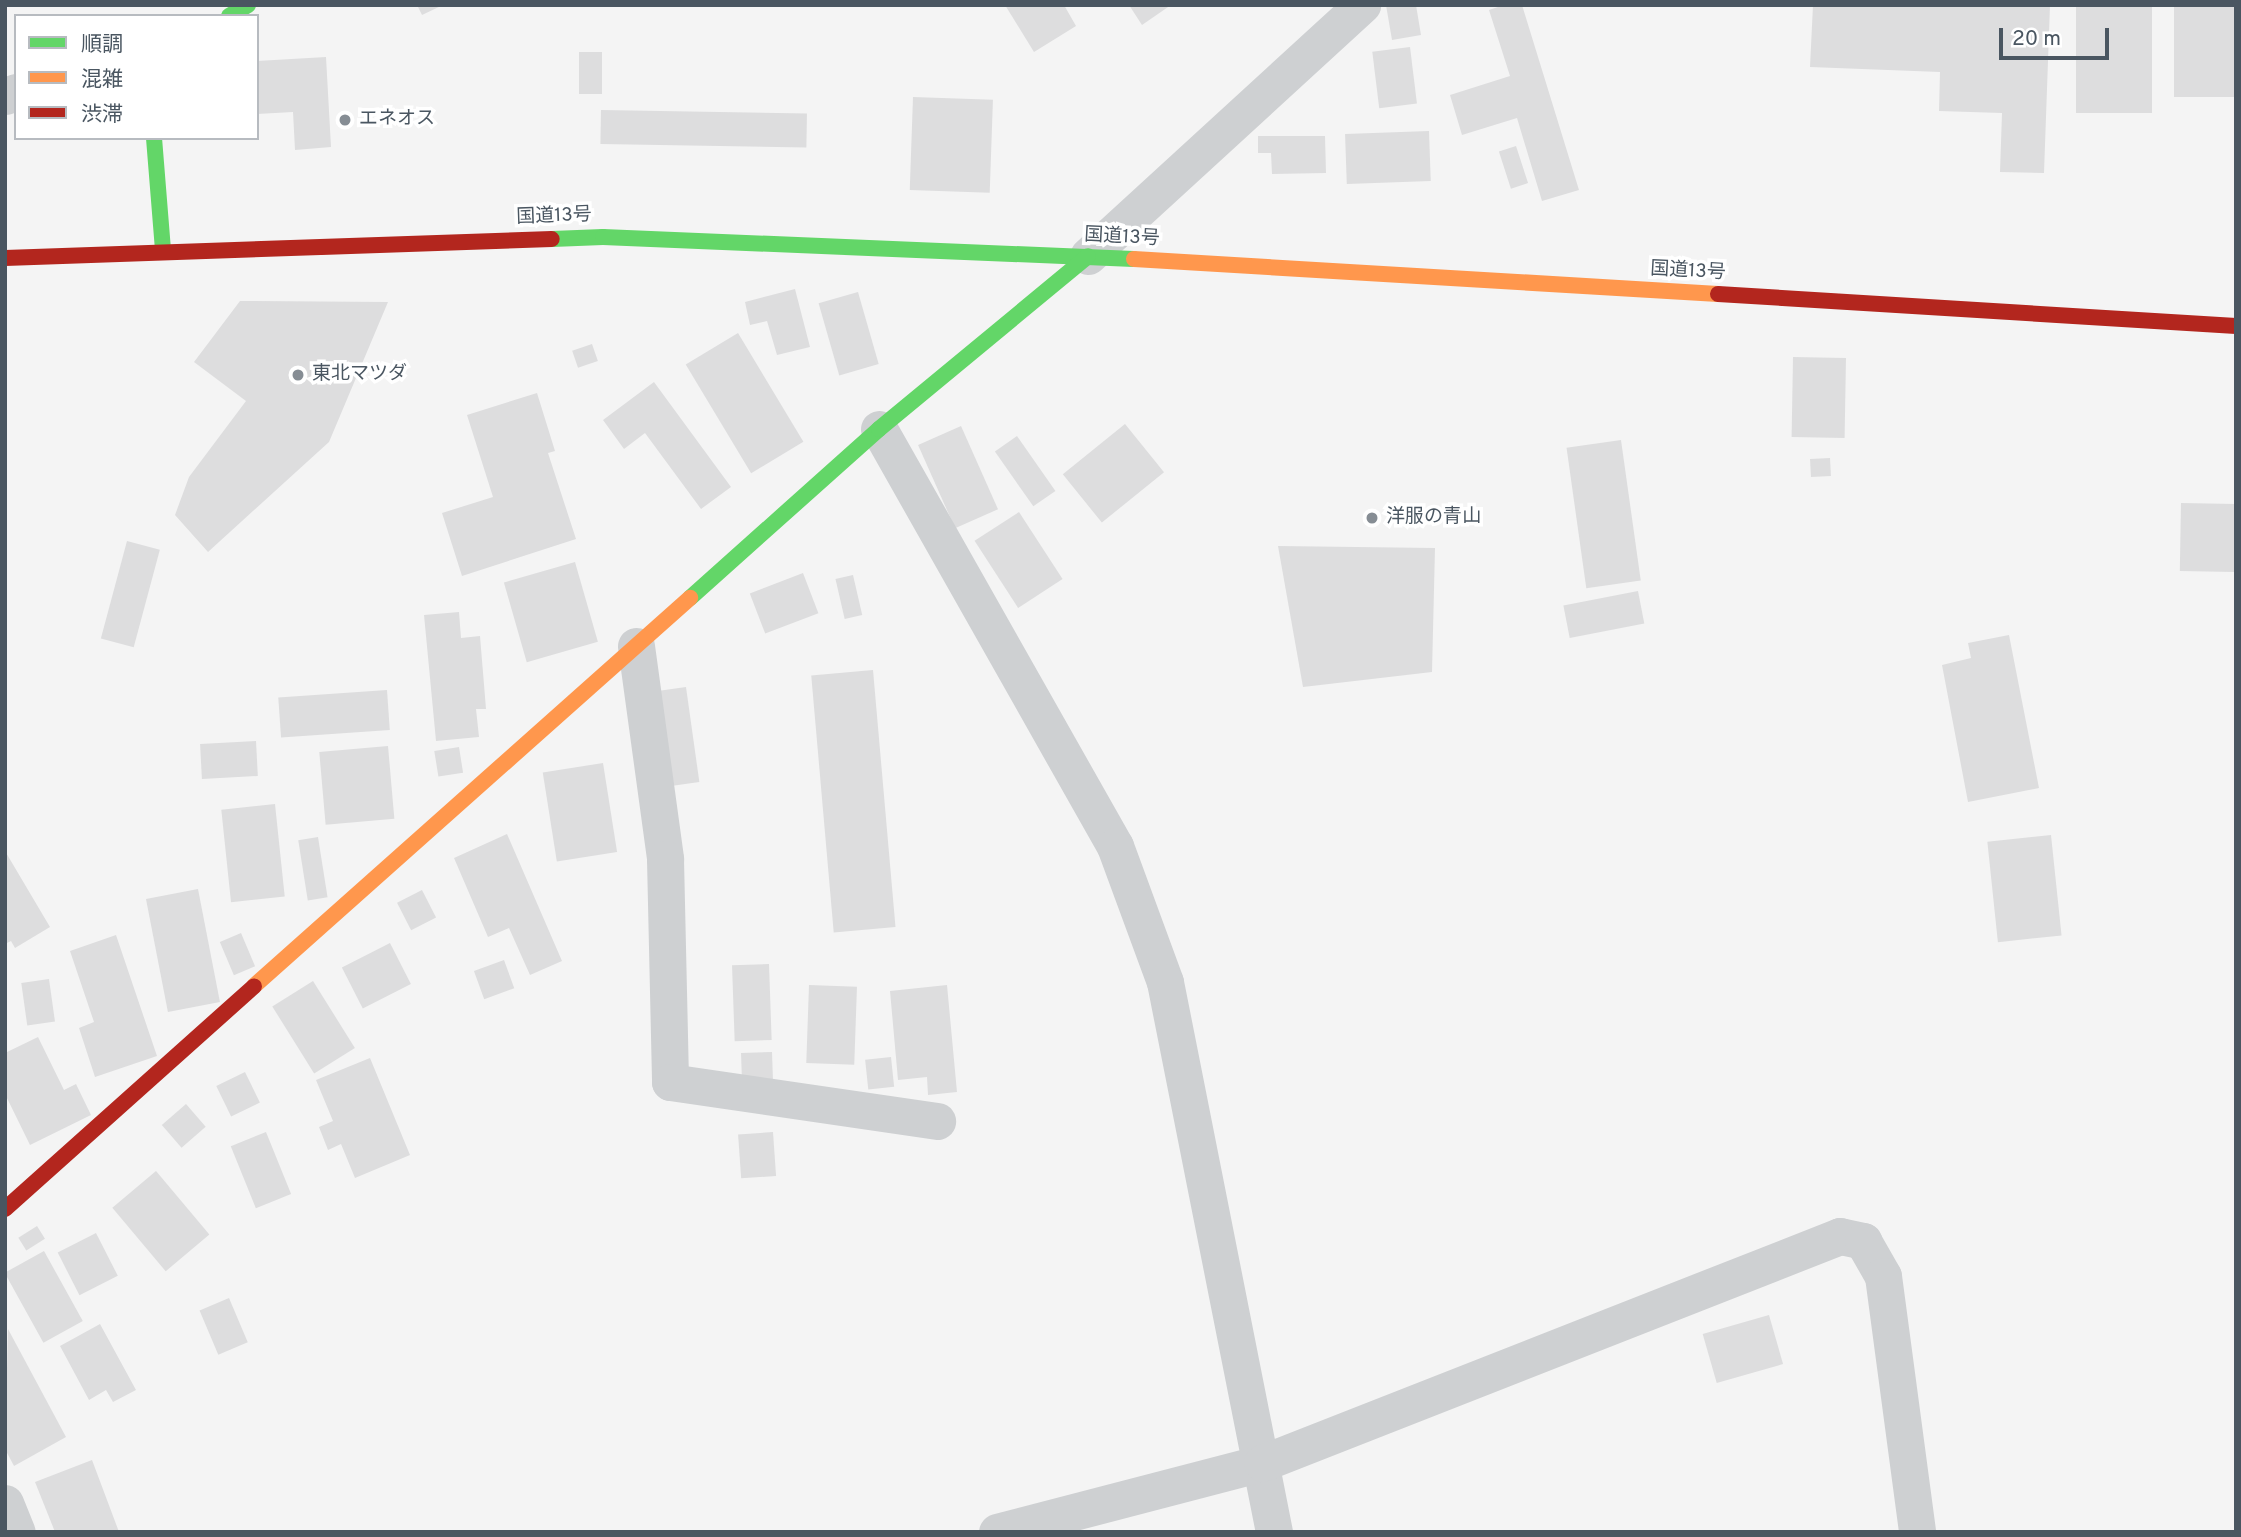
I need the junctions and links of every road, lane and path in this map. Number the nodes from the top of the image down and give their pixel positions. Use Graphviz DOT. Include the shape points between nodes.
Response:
graph roads {
  1 [pos="248,5"];
  2 [pos="1362,5"];
  3 [pos="232,14"];
  4 [pos="154,140"];
  5 [pos="163,249"];
  6 [pos="1088,256"];
  7 [pos="5,258"];
  8 [pos="2236,326"];
  9 [pos="879,429"];
  10 [pos="636,646"];
  11 [pos="937,1121"];
  12 [pos="5,1209"];
  13 [pos="1262,1463"];
  14 [pos="5,1503"];
  15 [pos="17,1532"];
  16 [pos="997,1532"];
  17 [pos="1274,1532"];
  18 [pos="1917,1532"];
  1 -- 3 [label="main road"];
  2 -- 6 [label="street"];
  4 -- 5 [label="main road"];
  5 -- 6 [label="main road, 国道13号" via="603,237"];
  5 -- 7 [label="main road, 国道13号"];
  6 -- 8 [label="main road, 国道13号"];
  6 -- 9 [label="main road"];
  9 -- 10 [label="main road"];
  9 -- 13 [label="street" via="1115,846 1165,982"];
  10 -- 11 [label="street" via="665,859 670,1082"];
  10 -- 12 [label="main road"];
  13 -- 16 [label="street"];
  13 -- 17 [label="street"];
  13 -- 18 [label="street" via="1840,1236 1864,1241 1883,1276"];
  14 -- 15 [label="street"];
}
